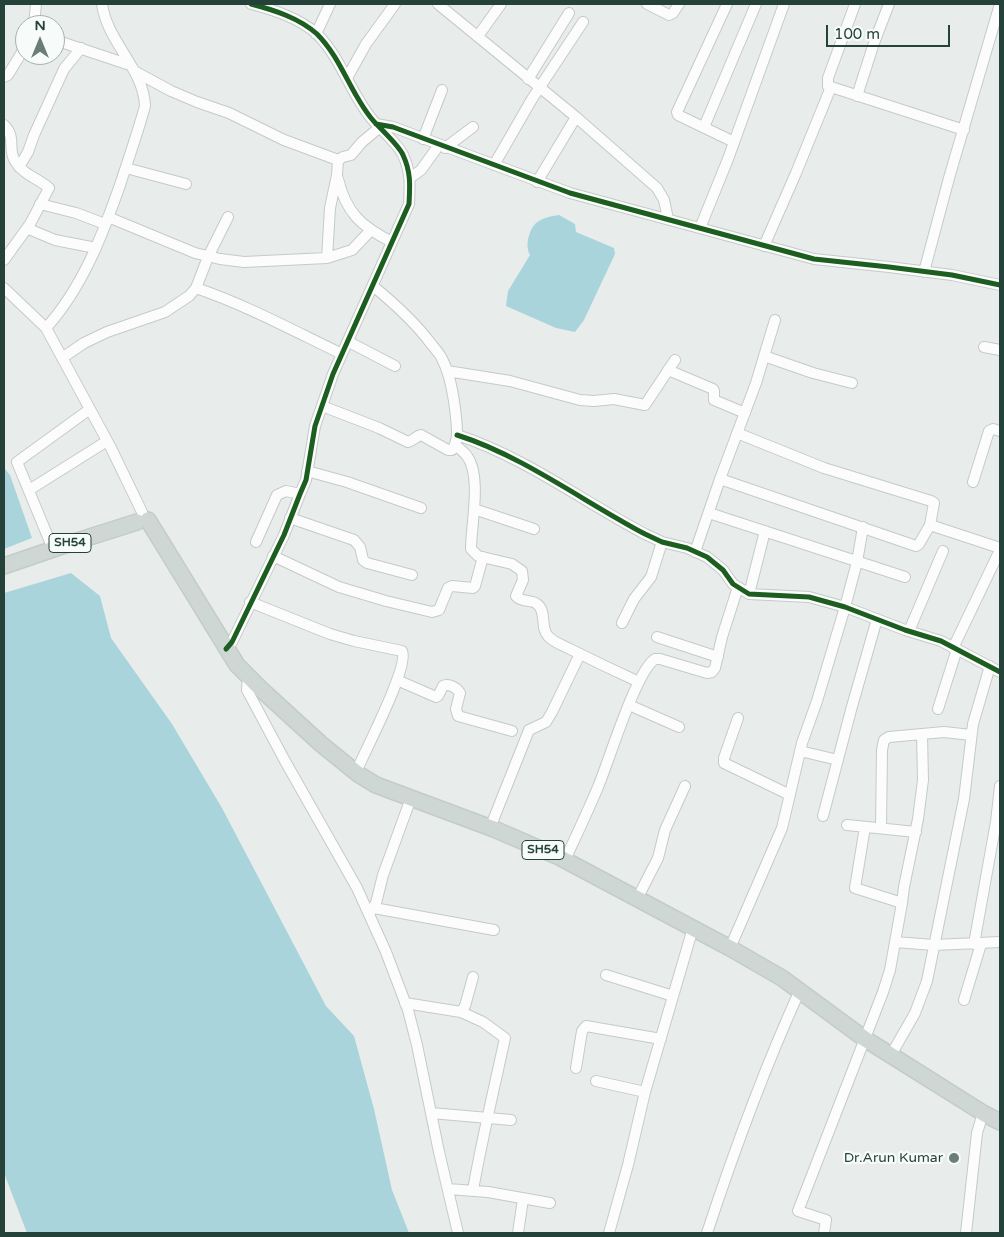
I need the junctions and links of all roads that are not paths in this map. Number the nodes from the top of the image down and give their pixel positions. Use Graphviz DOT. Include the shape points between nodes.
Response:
graph roads {
  1 [pos="102,4"];
  2 [pos="251,4"];
  3 [pos="330,4"];
  4 [pos="395,4"];
  5 [pos="438,4"];
  6 [pos="501,4"];
  7 [pos="647,4"];
  8 [pos="679,4"];
  9 [pos="727,4"];
  10 [pos="756,4"];
  11 [pos="784,4"];
  12 [pos="855,4"];
  13 [pos="889,4"];
  14 [pos="1000,4"];
  15 [pos="265,6"];
  16 [pos="569,13"];
  17 [pos="583,22"];
  18 [pos="997,25"];
  19 [pos="316,34"];
  20 [pos="478,36"];
  21 [pos="65,43"];
  22 [pos="81,48"];
  23 [pos="15,63"];
  24 [pos="132,68"];
  25 [pos="4,77"];
  26 [pos="347,78"];
  27 [pos="528,79"];
  28 [pos="831,87"];
  29 [pos="540,88"];
  30 [pos="442,90"];
  31 [pos="856,96"];
  32 [pos="576,117"];
  33 [pos="4,125"];
  34 [pos="377,126"];
  35 [pos="473,127"];
  36 [pos="704,127"];
  37 [pos="964,130"];
  38 [pos="424,139"];
  39 [pos="734,142"];
  40 [pos="442,146"];
  41 [pos="338,160"];
  42 [pos="494,165"];
  43 [pos="19,167"];
  44 [pos="126,168"];
  45 [pos="337,176"];
  46 [pos="410,178"];
  47 [pos="537,182"];
  48 [pos="186,184"];
  49 [pos="40,204"];
  50 [pos="228,217"];
  51 [pos="668,219"];
  52 [pos="107,220"];
  53 [pos="30,224"];
  54 [pos="700,228"];
  55 [pos="370,231"];
  56 [pos="392,242"];
  57 [pos="764,246"];
  58 [pos="96,248"];
  59 [pos="208,257"];
  60 [pos="328,258"];
  61 [pos="4,260"];
  62 [pos="924,272"];
  63 [pos="1000,284"];
  64 [pos="373,286"];
  65 [pos="4,288"];
  66 [pos="196,288"];
  67 [pos="775,320"];
  68 [pos="46,328"];
  69 [pos="349,342"];
  70 [pos="984,347"];
  71 [pos="1000,350"];
  72 [pos="342,354"];
  73 [pos="764,356"];
  74 [pos="62,358"];
  75 [pos="675,360"];
  76 [pos="395,366"];
  77 [pos="668,370"];
  78 [pos="447,372"];
  79 [pos="852,383"];
  80 [pos="322,406"];
  81 [pos="90,409"];
  82 [pos="745,413"];
  83 [pos="1000,431"];
  84 [pos="737,433"];
  85 [pos="456,440"];
  86 [pos="107,441"];
  87 [pos="307,471"];
  88 [pos="720,479"];
  89 [pos="972,482"];
  90 [pos="29,490"];
  91 [pos="300,494"];
  92 [pos="421,508"];
  93 [pos="474,508"];
  94 [pos="709,512"];
  95 [pos="142,518"];
  96 [pos="290,518"];
  97 [pos="930,525"];
  98 [pos="863,527"];
  99 [pos="534,529"];
  100 [pos="765,531"];
  101 [pos="256,542"];
  102 [pos="662,542"];
  103 [pos="53,549"];
  104 [pos="1000,549"];
  105 [pos="943,551"];
  106 [pos="694,552"];
  107 [pos="273,556"];
  108 [pos="483,557"];
  109 [pos="857,562"];
  110 [pos="4,566"];
  111 [pos="412,575"];
  112 [pos="905,577"];
  113 [pos="738,587"];
  114 [pos="749,594"];
  115 [pos="250,602"];
  116 [pos="845,607"];
  117 [pos="877,620"];
  118 [pos="622,623"];
  119 [pos="909,631"];
  120 [pos="657,638"];
  121 [pos="955,648"];
  122 [pos="226,649"];
  123 [pos="580,654"];
  124 [pos="718,657"];
  125 [pos="990,666"];
  126 [pos="1000,672"];
  127 [pos="248,676"];
  128 [pos="397,680"];
  129 [pos="639,682"];
  130 [pos="629,705"];
  131 [pos="938,709"];
  132 [pos="738,718"];
  133 [pos="679,727"];
  134 [pos="512,731"];
  135 [pos="922,734"];
  136 [pos="971,735"];
  137 [pos="800,751"];
  138 [pos="838,760"];
  139 [pos="356,772"];
  140 [pos="684,786"];
  141 [pos="1000,786"];
  142 [pos="790,794"];
  143 [pos="411,798"];
  144 [pos="823,816"];
  145 [pos="847,826"];
  146 [pos="865,827"];
  147 [pos="490,828"];
  148 [pos="881,828"];
  149 [pos="916,832"];
  150 [pos="565,860"];
  151 [pos="637,898"];
  152 [pos="902,903"];
  153 [pos="371,911"];
  154 [pos="693,928"];
  155 [pos="494,930"];
  156 [pos="895,942"];
  157 [pos="1000,942"];
  158 [pos="978,944"];
  159 [pos="934,946"];
  160 [pos="730,948"];
  161 [pos="606,975"];
  162 [pos="473,977"];
  163 [pos="800,990"];
  164 [pos="673,996"];
  165 [pos="964,1000"];
  166 [pos="405,1003"];
  167 [pos="461,1012"];
  168 [pos="661,1039"];
  169 [pos="865,1039"];
  170 [pos="891,1056"];
  171 [pos="576,1068"];
  172 [pos="596,1080"];
  173 [pos="645,1092"];
  174 [pos="431,1113"];
  175 [pos="983,1113"];
  176 [pos="486,1117"];
  177 [pos="511,1120"];
  178 [pos="1000,1122"];
  179 [pos="448,1188"];
  180 [pos="473,1190"];
  181 [pos="522,1199"];
  182 [pos="550,1203"];
  183 [pos="458,1233"];
  184 [pos="518,1233"];
  185 [pos="609,1233"];
  186 [pos="707,1233"];
  187 [pos="824,1233"];
  188 [pos="966,1233"];
  1 -- 24 [label="street" via="118,47"];
  2 -- 15 [label="street"];
  3 -- 19 [label="street"];
  4 -- 26 [label="street" via="366,44"];
  5 -- 20 [label="street"];
  6 -- 20 [label="street"];
  7 -- 8 [label="street" via="671,15"];
  9 -- 36 [label="street" via="677,111 678,115"];
  10 -- 36 [label="street"];
  11 -- 39 [label="street"];
  12 -- 28 [label="street" via="828,78 827,84"];
  13 -- 31 [label="street"];
  14 -- 18 [label="street"];
  15 -- 19 [label="street" via="296,20"];
  16 -- 27 [label="street"];
  17 -- 29 [label="street"];
  18 -- 37 [label="street"];
  19 -- 26 [label="street"];
  20 -- 27 [label="street"];
  21 -- 22 [label="street"];
  22 -- 24 [label="street"];
  22 -- 43 [label="street" via="64,69"];
  23 -- 25 [label="street"];
  24 -- 41 [label="street" via="171,91"];
  24 -- 44 [label="street" via="145,95 145,106"];
  26 -- 34 [label="street"];
  27 -- 29 [label="street"];
  28 -- 31 [label="street"];
  28 -- 57 [label="street"];
  29 -- 32 [label="street"];
  29 -- 42 [label="street"];
  30 -- 38 [label="street"];
  31 -- 37 [label="street"];
  32 -- 47 [label="street"];
  32 -- 51 [label="street" via="656,188 664,200"];
  33 -- 43 [label="street" via="11,132 13,156"];
  34 -- 38 [label="street" via="393,127"];
  34 -- 41 [label="street" via="352,154"];
  34 -- 46 [label="street" via="402,154"];
  35 -- 40 [label="street"];
  36 -- 39 [label="street"];
  37 -- 62 [label="street"];
  38 -- 40 [label="street"];
  39 -- 54 [label="street"];
  40 -- 42 [label="street"];
  40 -- 46 [label="street"];
  41 -- 45 [label="street"];
  42 -- 47 [label="street"];
  43 -- 49 [label="street" via="49,188"];
  44 -- 48 [label="street"];
  44 -- 52 [label="street"];
  45 -- 55 [label="street" via="345,203"];
  45 -- 60 [label="street" via="330,208"];
  46 -- 56 [label="street" via="409,204"];
  47 -- 51 [label="street" via="570,194"];
  49 -- 52 [label="street"];
  49 -- 53 [label="street"];
  50 -- 59 [label="street"];
  51 -- 54 [label="street"];
  52 -- 58 [label="street"];
  52 -- 59 [label="street"];
  53 -- 58 [label="street" via="34,232 47,238"];
  53 -- 61 [label="street"];
  54 -- 57 [label="street"];
  55 -- 56 [label="street"];
  55 -- 60 [label="street" via="352,250"];
  56 -- 64 [label="street"];
  57 -- 62 [label="street" via="814,259"];
  58 -- 68 [label="street" via="68,298"];
  59 -- 60 [label="street" via="244,262"];
  59 -- 66 [label="street"];
  62 -- 63 [label="street"];
  64 -- 69 [label="street"];
  64 -- 78 [label="street" via="421,331 443,359"];
  65 -- 68 [label="street"];
  66 -- 72 [label="street" via="231,300"];
  66 -- 74 [label="street" via="184,301 165,312 107,332"];
  67 -- 73 [label="street"];
  68 -- 74 [label="street"];
  69 -- 72 [label="street"];
  69 -- 76 [label="street"];
  70 -- 71 [label="street"];
  72 -- 80 [label="street"];
  73 -- 79 [label="street"];
  73 -- 82 [label="street"];
  74 -- 81 [label="street"];
  75 -- 77 [label="street"];
  77 -- 78 [label="street" via="645,405 614,399 580,400 510,381"];
  77 -- 82 [label="street" via="713,388 714,400"];
  78 -- 85 [label="street" via="455,413"];
  80 -- 85 [label="street" via="408,442 422,435 452,450"];
  80 -- 87 [label="street"];
  81 -- 86 [label="street"];
  81 -- 90 [label="street" via="17,462"];
  82 -- 84 [label="street"];
  83 -- 89 [label="street" via="989,431"];
  84 -- 88 [label="street"];
  84 -- 97 [label="street" via="824,468 931,501 935,507"];
  85 -- 93 [label="street" via="472,465"];
  85 -- 102 [label="street" via="482,443"];
  86 -- 90 [label="street"];
  86 -- 95 [label="street"];
  87 -- 91 [label="street"];
  87 -- 92 [label="street"];
  88 -- 94 [label="street"];
  88 -- 98 [label="street"];
  90 -- 103 [label="street"];
  91 -- 96 [label="street"];
  91 -- 101 [label="street" via="286,491 277,495"];
  93 -- 99 [label="street"];
  93 -- 108 [label="street" via="471,549"];
  94 -- 100 [label="street"];
  94 -- 106 [label="street"];
  95 -- 103 [label="main road, SH54"];
  95 -- 122 [label="main road, SH54"];
  96 -- 107 [label="street"];
  96 -- 111 [label="street" via="354,540 367,563"];
  97 -- 98 [label="street" via="917,546"];
  97 -- 104 [label="street"];
  98 -- 109 [label="street"];
  100 -- 109 [label="street"];
  100 -- 114 [label="street"];
  102 -- 106 [label="street"];
  102 -- 118 [label="street" via="650,577"];
  103 -- 110 [label="main road, SH54"];
  104 -- 121 [label="street"];
  105 -- 119 [label="street"];
  106 -- 113 [label="street" via="716,563"];
  107 -- 108 [label="street" via="339,587 432,612 439,610 448,588 475,586"];
  107 -- 115 [label="street"];
  108 -- 123 [label="street" via="518,567 523,580 516,596 519,600 540,606 549,637"];
  109 -- 112 [label="street"];
  109 -- 116 [label="street"];
  113 -- 114 [label="street"];
  113 -- 124 [label="street"];
  114 -- 116 [label="street" via="809,597"];
  115 -- 122 [label="street"];
  115 -- 128 [label="street" via="354,642 402,651 403,664"];
  116 -- 117 [label="street"];
  116 -- 137 [label="street"];
  117 -- 119 [label="street"];
  117 -- 138 [label="street"];
  119 -- 121 [label="street"];
  120 -- 124 [label="street"];
  121 -- 125 [label="street"];
  121 -- 131 [label="street"];
  122 -- 127 [label="main road, SH54"];
  123 -- 129 [label="street"];
  123 -- 147 [label="street" via="546,722 529,730"];
  124 -- 129 [label="street" via="714,671 709,673 655,659"];
  125 -- 126 [label="street"];
  125 -- 136 [label="street"];
  127 -- 139 [label="main road, SH54"];
  127 -- 153 [label="street" via="248,690 285,761"];
  128 -- 134 [label="street" via="436,697 443,686 449,685 460,694 456,709 458,716"];
  128 -- 139 [label="street"];
  129 -- 130 [label="street"];
  130 -- 133 [label="street"];
  130 -- 150 [label="street"];
  132 -- 142 [label="street" via="724,763"];
  135 -- 136 [label="street"];
  135 -- 148 [label="street" via="889,737 883,742"];
  135 -- 149 [label="street" via="923,780"];
  136 -- 159 [label="street" via="964,799"];
  137 -- 138 [label="street"];
  137 -- 142 [label="street"];
  138 -- 144 [label="street"];
  139 -- 143 [label="main road, SH54" via="376,785"];
  140 -- 151 [label="street" via="665,830 658,858"];
  141 -- 158 [label="street"];
  142 -- 160 [label="street" via="782,828"];
  143 -- 147 [label="main road, SH54"];
  143 -- 153 [label="street"];
  145 -- 146 [label="street"];
  146 -- 148 [label="street"];
  146 -- 152 [label="street" via="855,888"];
  147 -- 150 [label="main road, SH54"];
  148 -- 149 [label="street"];
  149 -- 152 [label="street"];
  150 -- 151 [label="main road, SH54"];
  151 -- 154 [label="main road, SH54"];
  152 -- 156 [label="street"];
  153 -- 155 [label="street"];
  153 -- 166 [label="street"];
  154 -- 160 [label="main road, SH54"];
  154 -- 164 [label="street"];
  156 -- 159 [label="street"];
  156 -- 169 [label="street" via="883,992"];
  157 -- 158 [label="street"];
  158 -- 159 [label="street"];
  158 -- 165 [label="street"];
  159 -- 170 [label="street" via="921,998"];
  160 -- 163 [label="main road, SH54"];
  161 -- 164 [label="street"];
  162 -- 167 [label="street"];
  163 -- 169 [label="main road, SH54"];
  163 -- 186 [label="street" via="755,1100"];
  164 -- 168 [label="street"];
  166 -- 167 [label="street"];
  166 -- 174 [label="street"];
  167 -- 176 [label="street" via="483,1022 505,1038"];
  168 -- 171 [label="street" via="586,1026 582,1031"];
  168 -- 173 [label="street"];
  169 -- 170 [label="main road, SH54"];
  169 -- 187 [label="street" via="798,1211 826,1220"];
  170 -- 175 [label="main road, SH54"];
  172 -- 173 [label="street"];
  173 -- 185 [label="street"];
  174 -- 176 [label="street"];
  174 -- 179 [label="street"];
  175 -- 178 [label="main road, SH54"];
  175 -- 188 [label="street" via="977,1133"];
  176 -- 177 [label="street"];
  176 -- 180 [label="street"];
  179 -- 180 [label="street"];
  179 -- 183 [label="street"];
  180 -- 181 [label="street"];
  181 -- 182 [label="street"];
  181 -- 184 [label="street"];
}
